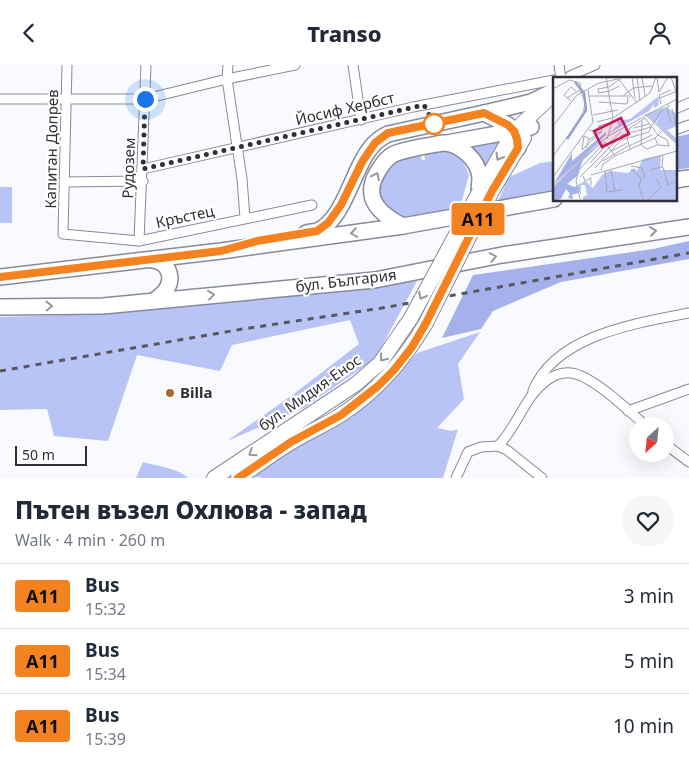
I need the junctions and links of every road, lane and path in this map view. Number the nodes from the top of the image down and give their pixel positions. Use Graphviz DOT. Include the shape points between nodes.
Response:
graph roads {
  1 [pos="67,65"];
  2 [pos="146,65"];
  3 [pos="228,65"];
  4 [pos="295,65"];
  5 [pos="352,65"];
  6 [pos="559,65"];
  7 [pos="595,65"];
  8 [pos="564,77"];
  9 [pos="566,77"];
  10 [pos="227,79"];
  11 [pos="553,80"];
  12 [pos="553,94"];
  13 [pos="553,95"];
  14 [pos="553,95"];
  15 [pos="0,99"];
  16 [pos="67,99"];
  17 [pos="145,99"];
  18 [pos="689,103"];
  19 [pos="676,109"];
  20 [pos="484,113"];
  21 [pos="361,120"];
  22 [pos="689,125"];
  23 [pos="531,127"];
  24 [pos="676,130"];
  25 [pos="514,131"];
  26 [pos="433,145"];
  27 [pos="237,148"];
  28 [pos="518,148"];
  29 [pos="143,169"];
  30 [pos="689,178"];
  31 [pos="676,180"];
  32 [pos="143,181"];
  33 [pos="64,182"];
  34 [pos="486,192"];
  35 [pos="553,199"];
  36 [pos="312,205"];
  37 [pos="245,218"];
  38 [pos="403,226"];
  39 [pos="689,227"];
  40 [pos="63,234"];
  41 [pos="139,241"];
  42 [pos="221,251"];
  43 [pos="184,255"];
  44 [pos="148,259"];
  45 [pos="0,277"];
  46 [pos="188,298"];
  47 [pos="154,301"];
  48 [pos="0,307"];
  49 [pos="689,313"];
  50 [pos="689,389"];
  51 [pos="530,397"];
  52 [pos="628,411"];
  53 [pos="635,417"];
  54 [pos="498,446"];
  55 [pos="674,451"];
  56 [pos="689,462"];
  57 [pos="214,478"];
  58 [pos="238,478"];
  59 [pos="456,478"];
  60 [pos="542,478"];
  1 -- 16 [label="street, Капитан Допрев"];
  2 -- 17 [label="street, Рудозем"];
  3 -- 10 [label="street"];
  4 -- 10 [label="street"];
  5 -- 21 [label="street"];
  6 -- 8 [label="street"];
  7 -- 9 [label="street"];
  10 -- 17 [label="street"];
  10 -- 27 [label="street"];
  11 -- 21 [label="street, Йосиф Хербст"];
  12 -- 20 [label="highway"];
  13 -- 23 [label="main road, бул. Мидия-Енос"];
  14 -- 25 [label="main road, бул. Мидия-Енос"];
  15 -- 16 [label="street"];
  16 -- 17 [label="street"];
  16 -- 33 [label="street, Капитан Допрев"];
  17 -- 29 [label="street, Рудозем"];
  18 -- 19 [label="street"];
  20 -- 25 [label="highway"];
  20 -- 42 [label="highway" via="388,133 375,143 341,205 328,223 317,231"];
  21 -- 27 [label="street, Йосиф Хербст"];
  22 -- 24 [label="street"];
  23 -- 25 [label="highway"];
  23 -- 28 [label="main road, бул. Мидия-Енос"];
  25 -- 26 [label="highway"];
  25 -- 28 [label="highway"];
  25 -- 34 [label="main road, бул. Мидия-Енос, one-way"];
  26 -- 34 [label="highway" via="450,144 465,151 478,168"];
  38 -- 26 [label="highway, one-way" via="378,209 370,193 373,180 392,154"];
  27 -- 29 [label="street, Йосиф Хербст"];
  27 -- 37 [label="street"];
  28 -- 34 [label="main road, бул. Мидия-Енос"];
  29 -- 32 [label="street, Рудозем"];
  30 -- 31 [label="highway"];
  32 -- 33 [label="street"];
  32 -- 41 [label="street, Рудозем"];
  33 -- 40 [label="street, Капитан Допрев"];
  34 -- 57 [label="main road, бул. Мидия-Енос, one-way, bridge" via="411,318 380,363 356,384"];
  34 -- 58 [label="main road, бул. Мидия-Енос, bridge" via="412,347 378,386 341,415 291,442"];
  35 -- 38 [label="highway"];
  36 -- 37 [label="street, Кръстец"];
  37 -- 41 [label="street, Кръстец"];
  38 -- 42 [label="highway, one-way"];
  46 -- 39 [label="highway, бул. България, one-way" via="375,279 502,255"];
  40 -- 41 [label="street, Кръстец"];
  42 -- 43 [label="highway"];
  43 -- 44 [label="highway"];
  43 -- 46 [label="highway" via="178,261 176,285"];
  44 -- 45 [label="highway"];
  44 -- 47 [label="highway" via="163,263 170,273 168,287"];
  46 -- 47 [label="highway, бул. България"];
  48 -- 47 [label="highway, бул. България, one-way" via="103,306"];
  49 -- 51 [label="street" via="634,324 576,345 546,371"];
  50 -- 52 [label="street"];
  51 -- 52 [label="street" via="552,377 571,373 584,377"];
  51 -- 54 [label="street"];
  52 -- 53 [label="street"];
  54 -- 59 [label="street" via="468,451"];
  54 -- 60 [label="street"];
  55 -- 56 [label="street"];
}
